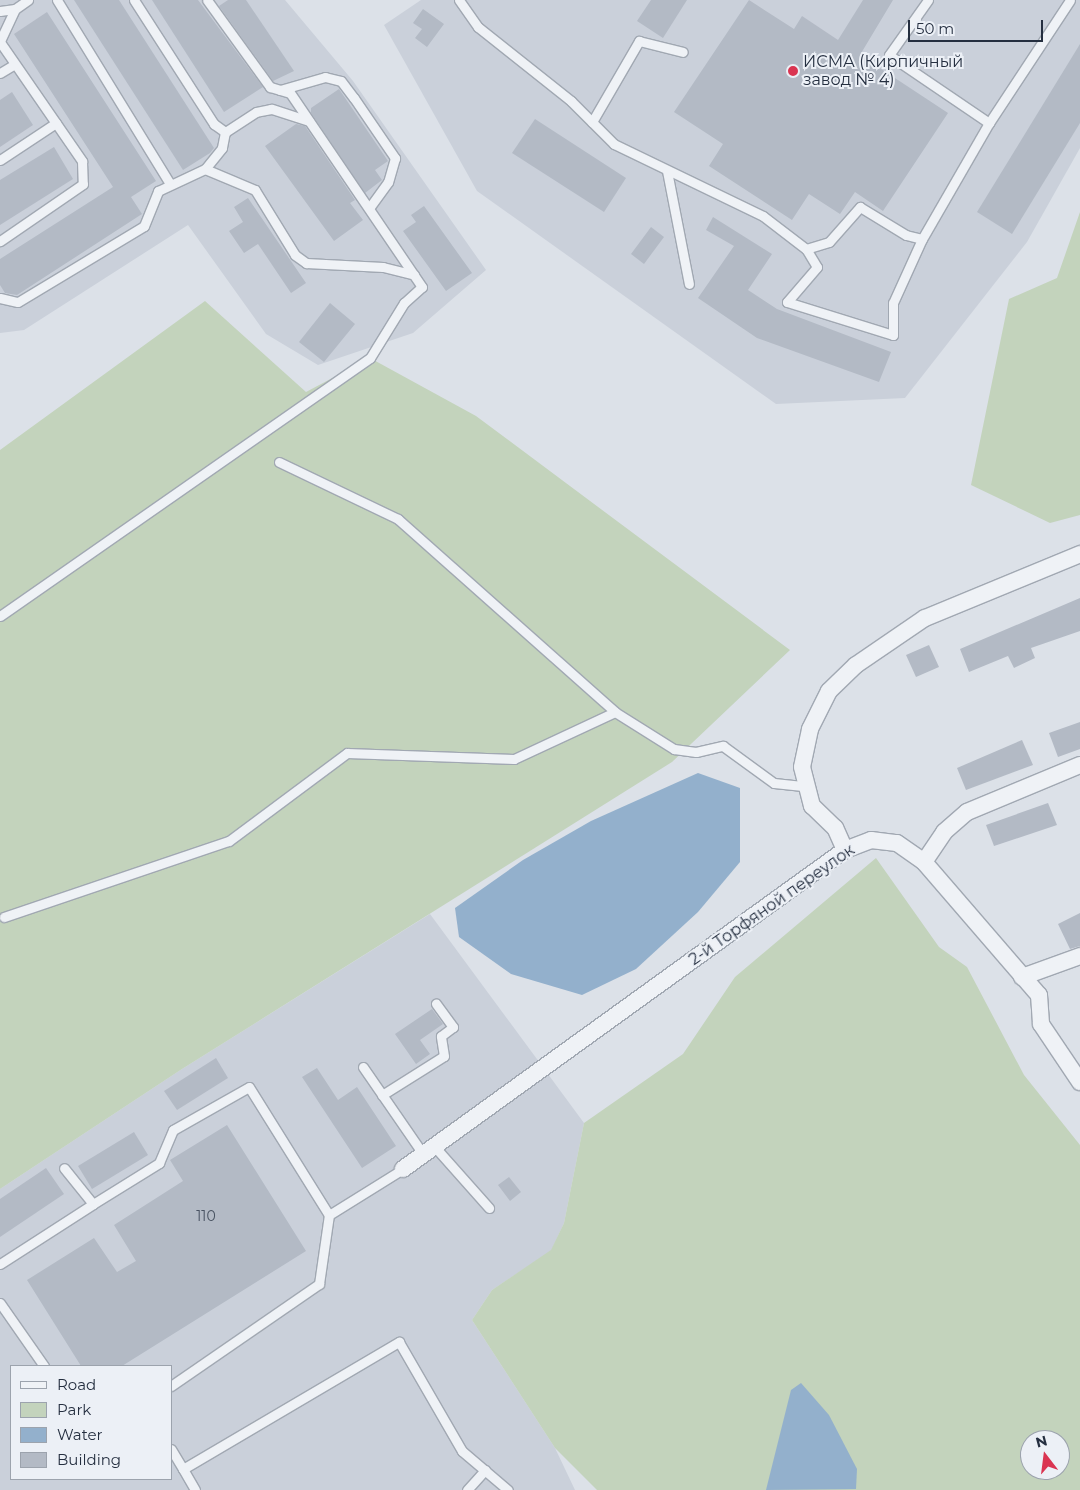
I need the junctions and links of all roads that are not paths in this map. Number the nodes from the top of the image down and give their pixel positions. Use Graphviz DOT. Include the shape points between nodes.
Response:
graph roads {
  1 [pos="28,0"];
  2 [pos="57,0"];
  3 [pos="134,0"];
  4 [pos="208,0"];
  5 [pos="460,0"];
  6 [pos="928,0"];
  7 [pos="1070,0"];
  8 [pos="15,9"];
  9 [pos="0,11"];
  10 [pos="0,41"];
  11 [pos="683,52"];
  12 [pos="15,64"];
  13 [pos="0,73"];
  14 [pos="280,90"];
  15 [pos="309,121"];
  16 [pos="592,122"];
  17 [pos="56,123"];
  18 [pos="989,123"];
  19 [pos="225,132"];
  20 [pos="0,160"];
  21 [pos="205,169"];
  22 [pos="667,171"];
  23 [pos="169,182"];
  24 [pos="370,207"];
  25 [pos="922,239"];
  26 [pos="0,241"];
  27 [pos="806,249"];
  28 [pos="414,275"];
  29 [pos="690,284"];
  30 [pos="0,298"];
  31 [pos="279,462"];
  32 [pos="1080,554"];
  33 [pos="0,616"];
  34 [pos="615,712"];
  35 [pos="1080,765"];
  36 [pos="805,786"];
  37 [pos="845,850"];
  38 [pos="924,862"];
  39 [pos="4,917"];
  40 [pos="1080,956"];
  41 [pos="1022,978"];
  42 [pos="436,1004"];
  43 [pos="363,1067"];
  44 [pos="1080,1082"];
  45 [pos="382,1095"];
  46 [pos="428,1150"];
  47 [pos="64,1168"];
  48 [pos="403,1169"];
  49 [pos="93,1204"];
  50 [pos="489,1208"];
  51 [pos="329,1215"];
  52 [pos="0,1264"];
  53 [pos="0,1303"];
  54 [pos="43,1365"];
  55 [pos="172,1385"];
  56 [pos="172,1450"];
  57 [pos="183,1469"];
  58 [pos="484,1470"];
  59 [pos="195,1490"];
  60 [pos="467,1490"];
  61 [pos="508,1490"];
  1 -- 8 [label="lane"];
  2 -- 23 [label="lane"];
  3 -- 19 [label="lane" via="214,124"];
  4 -- 14 [label="lane" via="270,87"];
  5 -- 16 [label="lane" via="478,27"];
  6 -- 18 [label="lane" via="889,55"];
  7 -- 18 [label="lane"];
  8 -- 9 [label="lane"];
  8 -- 10 [label="lane"];
  10 -- 12 [label="lane"];
  11 -- 16 [label="lane" via="639,41"];
  12 -- 13 [label="lane"];
  12 -- 17 [label="lane"];
  14 -- 15 [label="lane" via="290,93"];
  14 -- 24 [label="lane" via="325,77 341,81 395,158 388,182"];
  15 -- 19 [label="lane" via="271,109 256,112"];
  15 -- 24 [label="lane"];
  16 -- 22 [label="lane" via="614,144"];
  17 -- 20 [label="lane"];
  17 -- 26 [label="lane" via="82,162 83,184"];
  18 -- 25 [label="lane"];
  19 -- 21 [label="lane" via="222,148"];
  21 -- 23 [label="lane"];
  21 -- 28 [label="lane" via="255,190 295,255 306,263 383,267"];
  22 -- 27 [label="lane" via="763,216"];
  22 -- 29 [label="lane"];
  23 -- 30 [label="lane" via="158,191 144,226 18,302"];
  24 -- 28 [label="lane"];
  25 -- 27 [label="lane" via="906,235 860,207 828,242"];
  25 -- 27 [label="lane" via="893,303 893,335 787,302 817,267"];
  28 -- 33 [label="lane" via="422,287 404,303 370,358"];
  31 -- 34 [label="lane" via="398,519"];
  32 -- 36 [label="street" via="925,618 856,665 829,691 818,710 804,751"];
  34 -- 36 [label="lane" via="674,748 696,752 723,746 774,783"];
  34 -- 39 [label="lane" via="514,759 346,753 229,841"];
  35 -- 38 [label="street" via="966,812 944,832"];
  36 -- 37 [label="street" via="812,806 834,828"];
  37 -- 38 [label="street, 2-й Торфяной переулок" via="871,840 886,840"];
  37 -- 46 [label="street, 2-й Торфяной переулок"];
  38 -- 41 [label="street, 2-й Торфяной переулок"];
  40 -- 41 [label="street"];
  41 -- 44 [label="street, 2-й Торфяной переулок" via="1040,995 1041,1024"];
  42 -- 45 [label="lane" via="453,1028 441,1036 444,1056"];
  43 -- 45 [label="lane"];
  45 -- 46 [label="lane"];
  46 -- 48 [label="street, 2-й Торфяной переулок"];
  46 -- 50 [label="lane"];
  47 -- 49 [label="lane"];
  48 -- 51 [label="lane"];
  49 -- 51 [label="lane" via="159,1163 174,1130 250,1086"];
  49 -- 52 [label="lane"];
  51 -- 55 [label="lane" via="319,1284"];
  53 -- 54 [label="lane"];
  56 -- 57 [label="lane"];
  57 -- 58 [label="lane" via="399,1342 462,1451"];
  57 -- 59 [label="lane"];
  58 -- 60 [label="lane"];
  58 -- 61 [label="lane"];
}
